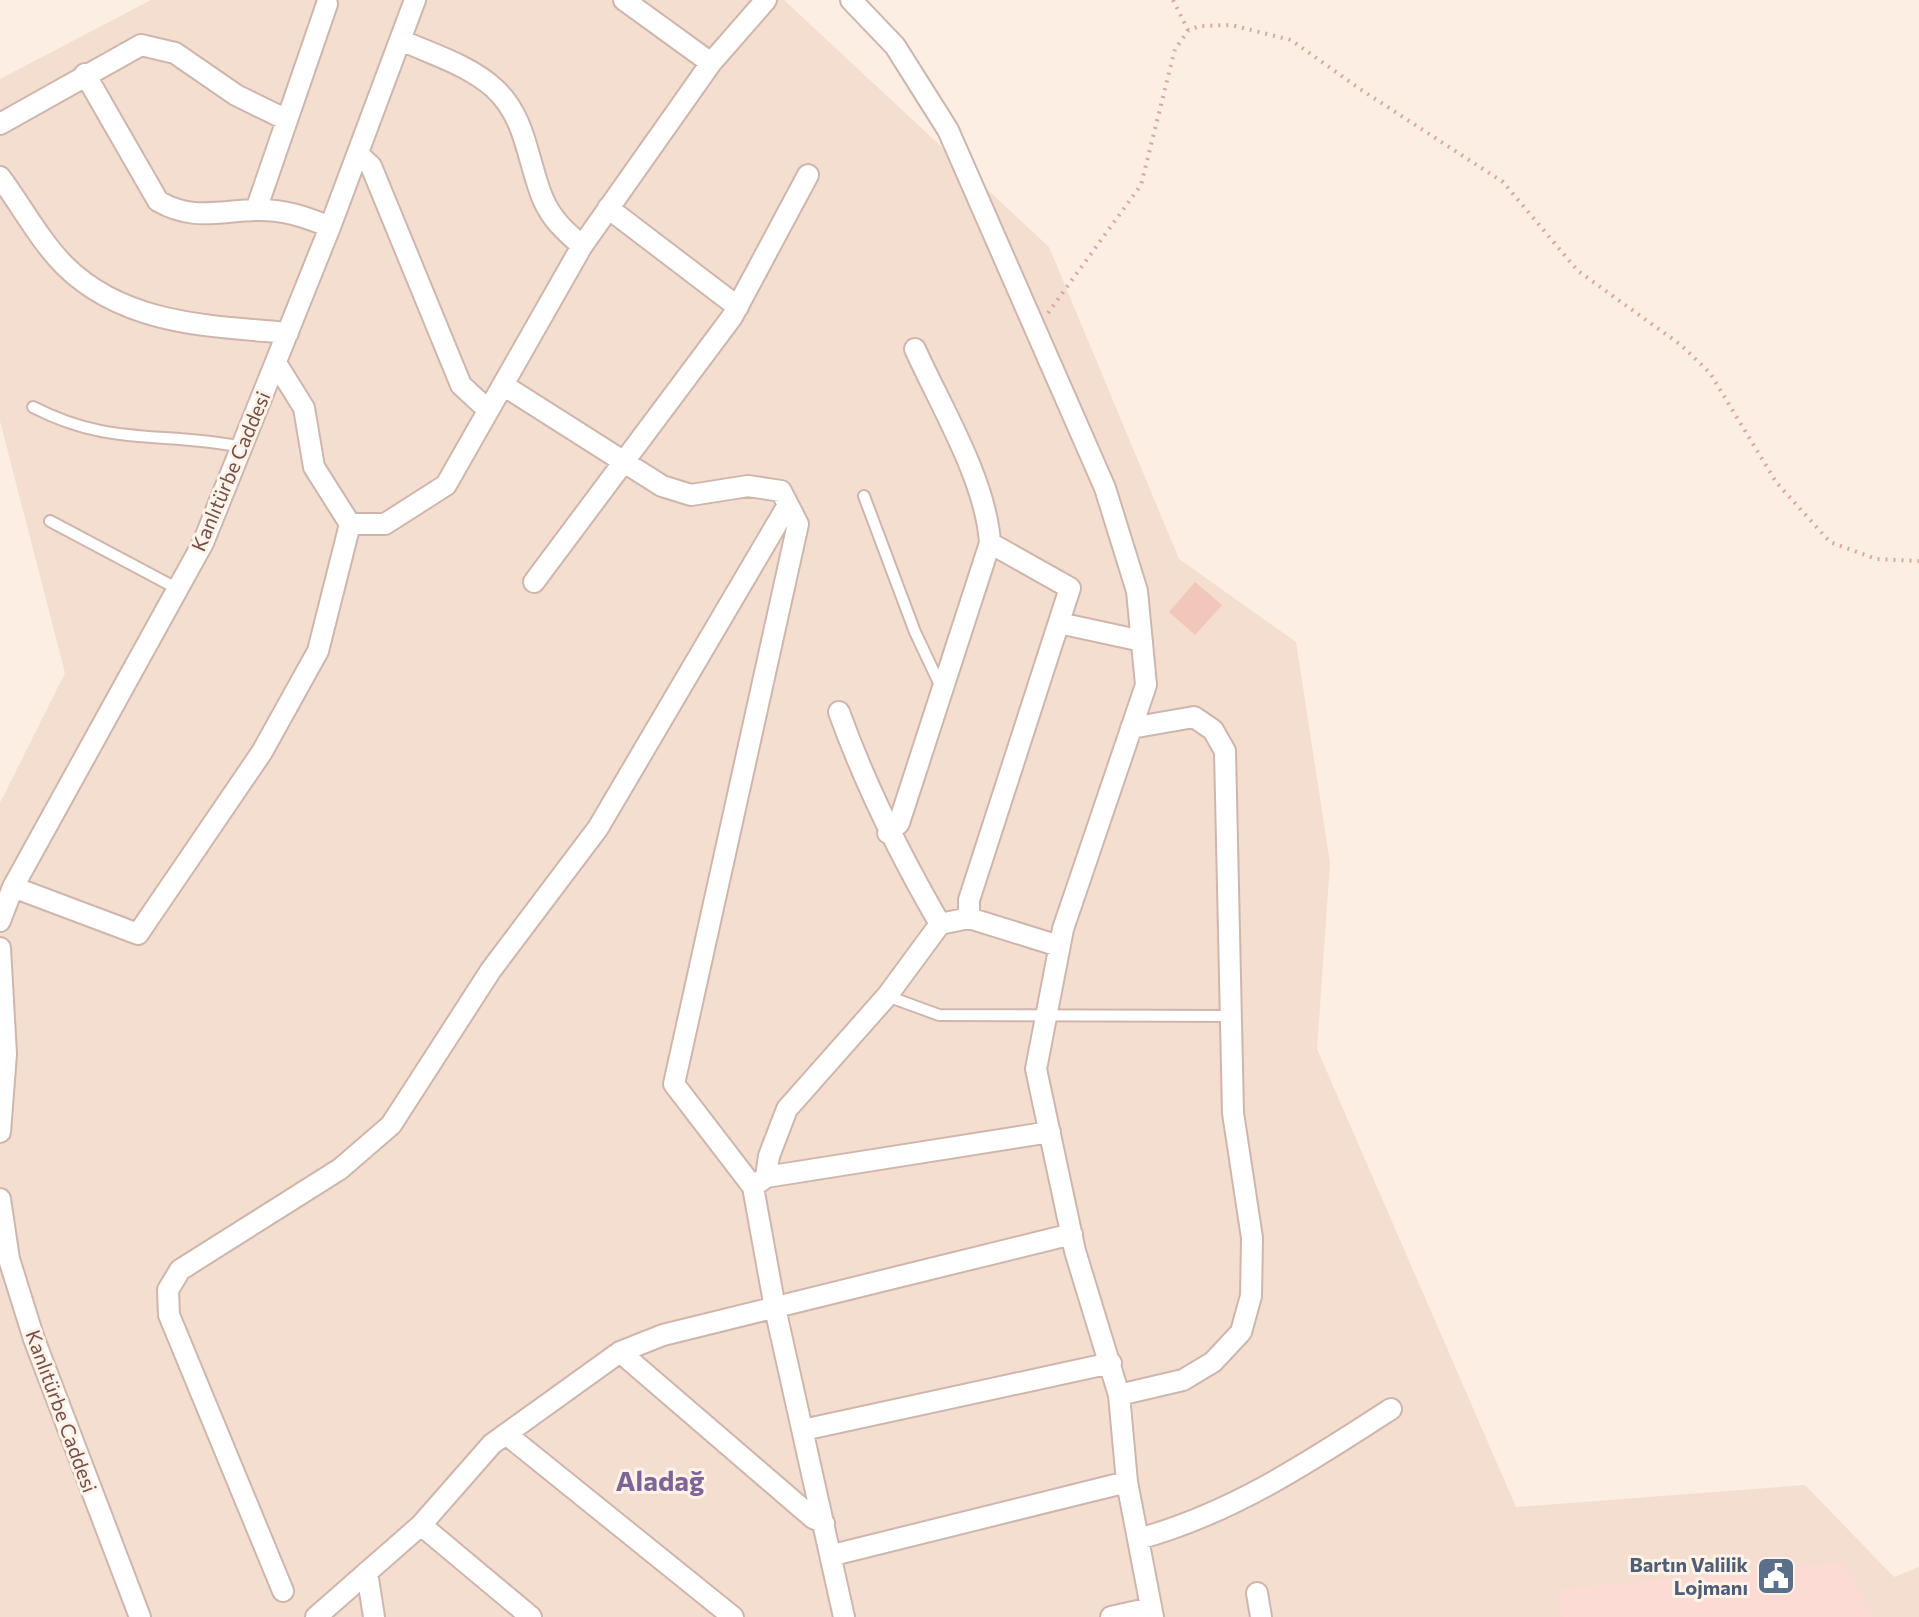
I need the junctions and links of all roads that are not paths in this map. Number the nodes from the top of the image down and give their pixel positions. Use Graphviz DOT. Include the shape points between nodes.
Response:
graph roads {
  1 [pos="415,0"];
  2 [pos="624,0"];
  3 [pos="766,0"];
  4 [pos="851,0"];
  5 [pos="327,4"];
  6 [pos="401,40"];
  7 [pos="711,63"];
  8 [pos="85,74"];
  9 [pos="285,119"];
  10 [pos="0,124"];
  11 [pos="358,154"];
  12 [pos="808,175"];
  13 [pos="0,177"];
  14 [pos="608,208"];
  15 [pos="256,210"];
  16 [pos="330,227"];
  17 [pos="582,246"];
  18 [pos="738,307"];
  19 [pos="288,333"];
  20 [pos="915,349"];
  21 [pos="276,363"];
  22 [pos="503,385"];
  23 [pos="33,407"];
  24 [pos="488,410"];
  25 [pos="242,447"];
  26 [pos="622,460"];
  27 [pos="864,496"];
  28 [pos="788,505"];
  29 [pos="50,521"];
  30 [pos="350,524"];
  31 [pos="990,543"];
  32 [pos="534,582"];
  33 [pos="176,588"];
  34 [pos="1059,623"];
  35 [pos="1142,641"];
  36 [pos="942,691"];
  37 [pos="839,712"];
  38 [pos="1131,728"];
  39 [pos="888,833"];
  40 [pos="13,887"];
  41 [pos="969,918"];
  42 [pos="0,921"];
  43 [pos="940,924"];
  44 [pos="1059,946"];
  45 [pos="0,948"];
  46 [pos="887,996"];
  47 [pos="1231,1016"];
  48 [pos="1046,1017"];
  49 [pos="0,1132"];
  50 [pos="1050,1132"];
  51 [pos="759,1182"];
  52 [pos="0,1199"];
  53 [pos="1072,1234"];
  54 [pos="775,1308"];
  55 [pos="620,1352"];
  56 [pos="1111,1363"];
  57 [pos="1119,1395"];
  58 [pos="1391,1409"];
  59 [pos="803,1430"];
  60 [pos="506,1434"];
  61 [pos="1127,1482"];
  62 [pos="824,1523"];
  63 [pos="421,1525"];
  64 [pos="1138,1539"];
  65 [pos="833,1555"];
  66 [pos="367,1572"];
  67 [pos="283,1591"];
  68 [pos="1257,1593"];
  69 [pos="1152,1612"];
  70 [pos="140,1617"];
  71 [pos="316,1617"];
  72 [pos="374,1617"];
  73 [pos="531,1617"];
  74 [pos="733,1617"];
  75 [pos="844,1617"];
  76 [pos="1111,1617"];
  77 [pos="1261,1617"];
  1 -- 6 [label="street, Kanlıtürbe Caddesi"];
  2 -- 7 [label="street"];
  3 -- 7 [label="street"];
  4 -- 35 [label="street" via="895,46 948,130 1105,488 1137,591"];
  5 -- 9 [label="street"];
  6 -- 11 [label="street, Kanlıtürbe Caddesi"];
  6 -- 17 [label="street" via="493,87 521,124 543,200 558,225"];
  7 -- 14 [label="street"];
  8 -- 9 [label="street" via="141,45 156,47 175,53 236,95"];
  8 -- 10 [label="street"];
  8 -- 15 [label="street" via="158,201 176,212 203,216"];
  9 -- 15 [label="street"];
  11 -- 16 [label="street, Kanlıtürbe Caddesi"];
  11 -- 24 [label="street" via="371,166 461,385"];
  12 -- 18 [label="street"];
  13 -- 19 [label="street" via="63,264 113,300 166,320"];
  14 -- 17 [label="street"];
  14 -- 18 [label="street"];
  15 -- 16 [label="street" via="286,211"];
  16 -- 19 [label="street, Kanlıtürbe Caddesi"];
  17 -- 22 [label="street"];
  18 -- 26 [label="street"];
  19 -- 21 [label="street, Kanlıtürbe Caddesi"];
  20 -- 31 [label="street" via="976,485"];
  21 -- 25 [label="street, Kanlıtürbe Caddesi"];
  21 -- 30 [label="street" via="304,408 314,467"];
  22 -- 24 [label="street"];
  22 -- 26 [label="street"];
  23 -- 25 [label="lane" via="114,436"];
  24 -- 30 [label="street" via="446,485 385,524"];
  25 -- 33 [label="street, Kanlıtürbe Caddesi" via="203,543"];
  26 -- 28 [label="street" via="662,486 691,495 748,486 781,491"];
  26 -- 32 [label="street"];
  27 -- 36 [label="lane"];
  28 -- 51 [label="street" via="798,524 674,1084"];
  28 -- 67 [label="street" via="598,828 491,970 391,1125 340,1169 180,1270 168,1290 169,1315"];
  29 -- 33 [label="lane"];
  30 -- 40 [label="street" via="318,651 262,752 138,934"];
  31 -- 34 [label="street" via="1070,588"];
  31 -- 36 [label="street"];
  33 -- 40 [label="street, Kanlıtürbe Caddesi"];
  34 -- 35 [label="street"];
  34 -- 41 [label="street" via="969,900"];
  35 -- 38 [label="street" via="1146,685"];
  36 -- 39 [label="street" via="899,823"];
  37 -- 39 [label="street"];
  38 -- 44 [label="street"];
  38 -- 47 [label="street" via="1194,717 1213,730 1225,751"];
  39 -- 43 [label="street"];
  40 -- 42 [label="street, Kanlıtürbe Caddesi"];
  41 -- 43 [label="street"];
  41 -- 44 [label="street"];
  43 -- 46 [label="street"];
  44 -- 48 [label="street"];
  45 -- 49 [label="street" via="6,1054"];
  46 -- 48 [label="lane" via="939,1015"];
  46 -- 51 [label="street" via="787,1109"];
  47 -- 48 [label="lane"];
  47 -- 57 [label="street" via="1233,1113 1254,1258 1247,1314 1233,1343 1199,1372 1166,1386"];
  48 -- 50 [label="street" via="1036,1069"];
  50 -- 51 [label="street"];
  50 -- 53 [label="street"];
  51 -- 54 [label="street"];
  52 -- 70 [label="street, Kanlıtürbe Caddesi" via="9,1259 34,1339"];
  53 -- 54 [label="street"];
  53 -- 56 [label="street"];
  54 -- 55 [label="street" via="663,1335"];
  54 -- 59 [label="street"];
  55 -- 60 [label="street"];
  55 -- 62 [label="street"];
  56 -- 57 [label="street"];
  56 -- 59 [label="street"];
  57 -- 61 [label="street"];
  58 -- 64 [label="street" via="1235,1503"];
  59 -- 62 [label="street"];
  60 -- 63 [label="street"];
  60 -- 74 [label="street"];
  61 -- 64 [label="street"];
  61 -- 65 [label="street"];
  62 -- 65 [label="street"];
  63 -- 66 [label="street"];
  63 -- 73 [label="street"];
  64 -- 69 [label="street"];
  65 -- 75 [label="street"];
  66 -- 71 [label="street"];
  66 -- 72 [label="street"];
  68 -- 77 [label="street"];
  69 -- 76 [label="street"];
}
